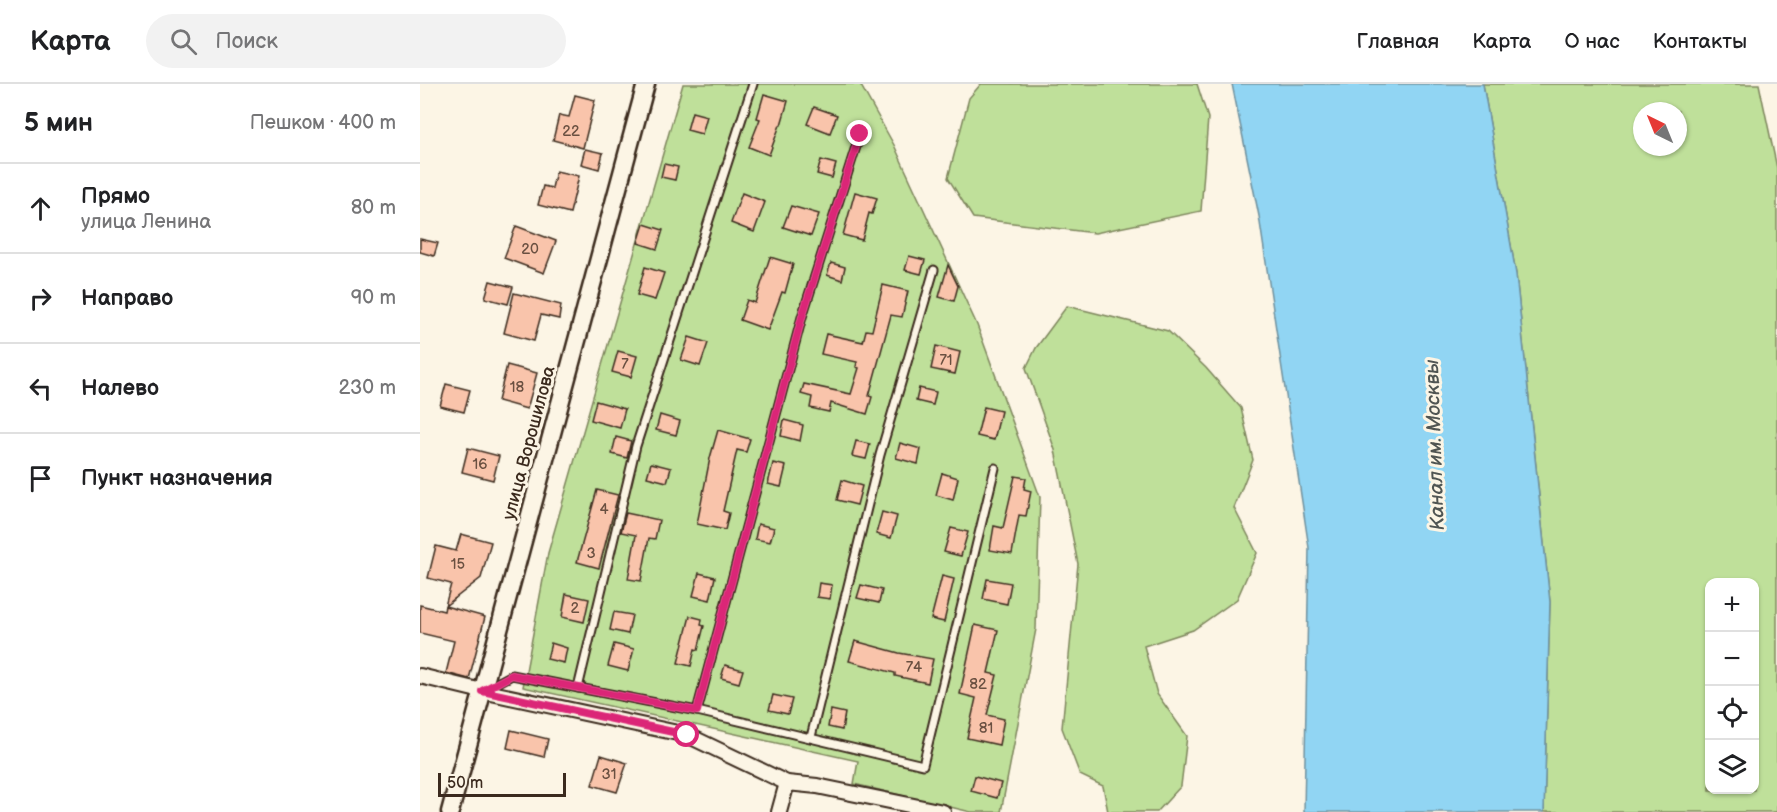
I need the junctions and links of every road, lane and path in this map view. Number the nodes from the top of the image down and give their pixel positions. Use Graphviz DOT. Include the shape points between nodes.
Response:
graph roads {
  1 [pos="646,84"];
  2 [pos="753,84"];
  3 [pos="860,134"];
  4 [pos="934,270"];
  5 [pos="995,468"];
  6 [pos="420,676"];
  7 [pos="578,688"];
  8 [pos="482,691"];
  9 [pos="697,711"];
  10 [pos="811,737"];
  11 [pos="787,783"];
  12 [pos="450,812"];
  13 [pos="779,812"];
  14 [pos="943,812"];
  1 -- 8 [label="street, улица Ворошилова"];
  2 -- 7 [label="lane" via="636,446"];
  3 -- 9 [label="lane" via="802,317"];
  4 -- 10 [label="lane" via="880,455"];
  5 -- 10 [label="lane" via="923,765"];
  6 -- 8 [label="street"];
  7 -- 8 [label="lane" via="512,675"];
  7 -- 9 [label="lane"];
  8 -- 11 [label="street" via="687,735"];
  8 -- 12 [label="street, улица Ворошилова"];
  9 -- 10 [label="lane"];
  11 -- 13 [label="street"];
  11 -- 14 [label="street"];
}
